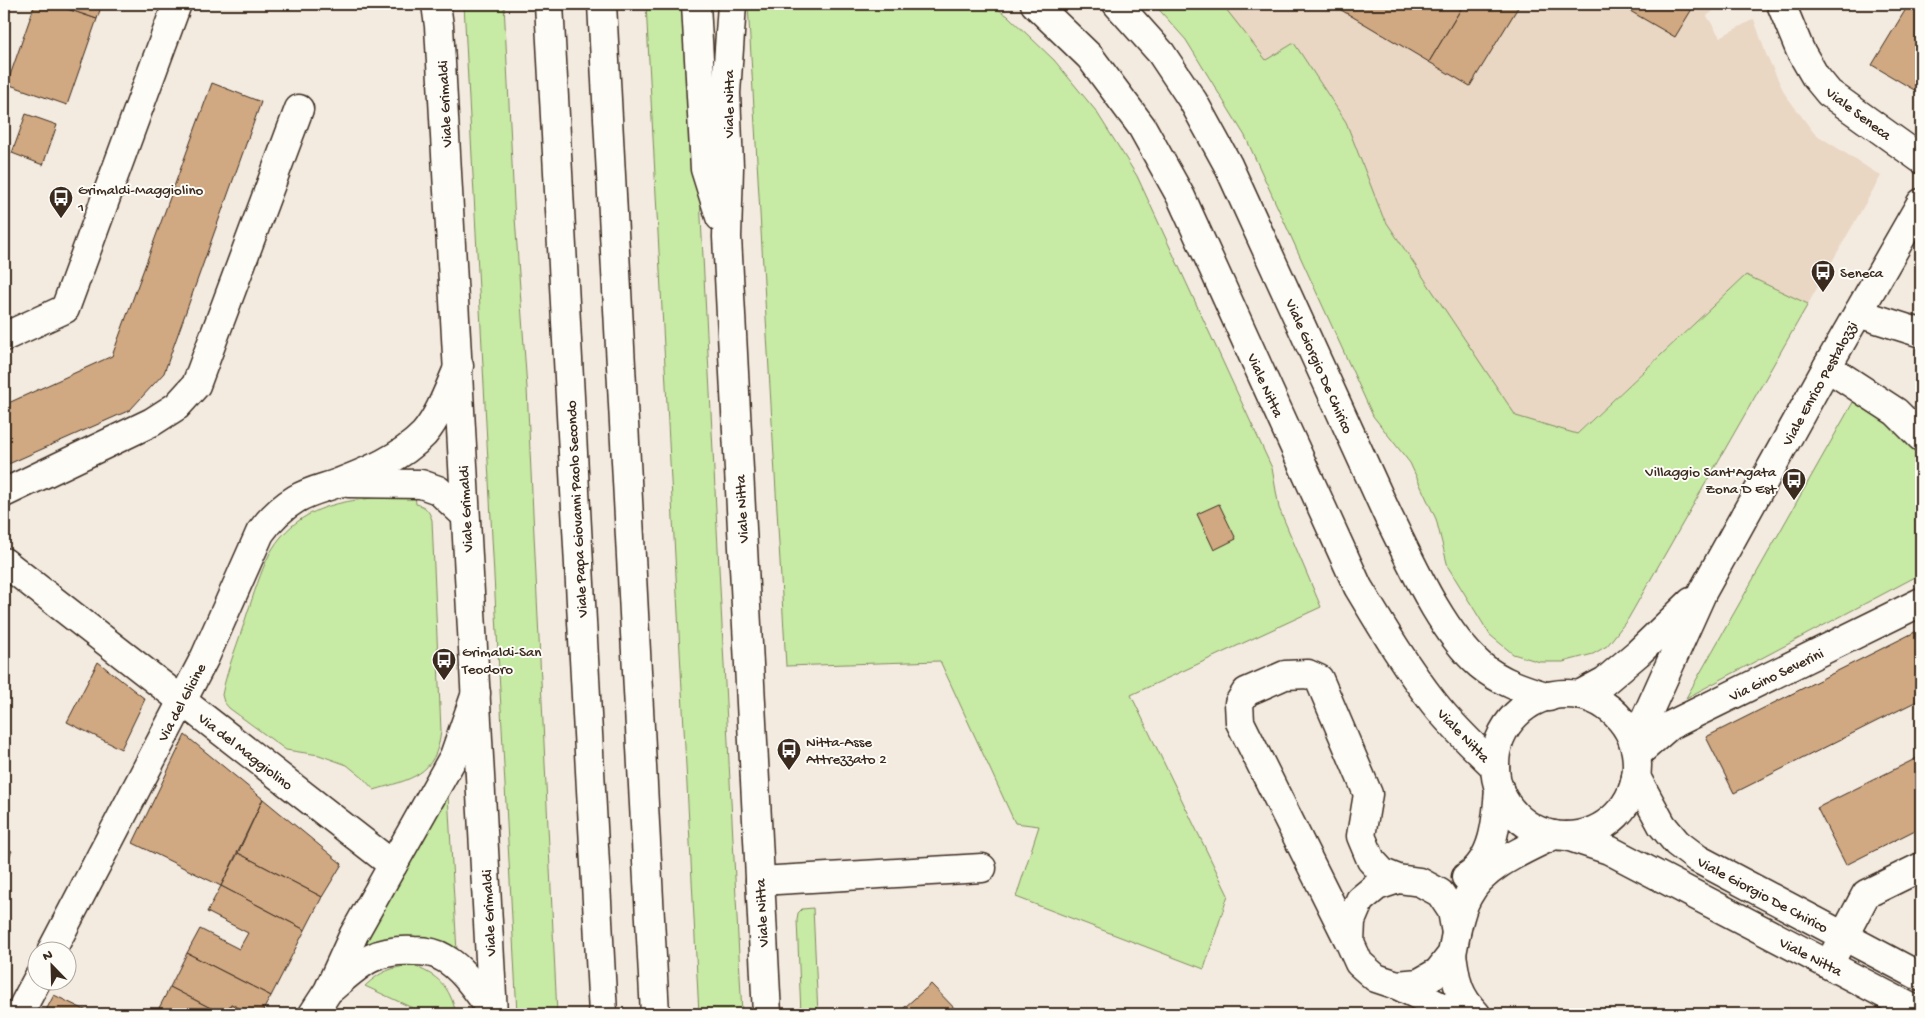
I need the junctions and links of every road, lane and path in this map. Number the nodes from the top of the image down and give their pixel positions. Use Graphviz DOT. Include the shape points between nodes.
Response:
graph roads {
  1 [pos="177,4"];
  2 [pos="549,4"];
  3 [pos="602,4"];
  4 [pos="696,4"];
  5 [pos="732,4"];
  6 [pos="1035,4"];
  7 [pos="1118,4"];
  8 [pos="1781,4"];
  9 [pos="440,11"];
  10 [pos="299,109"];
  11 [pos="1921,159"];
  12 [pos="1921,203"];
  13 [pos="727,237"];
  14 [pos="1858,313"];
  15 [pos="1921,333"];
  16 [pos="4,337"];
  17 [pos="459,366"];
  18 [pos="1827,367"];
  19 [pos="1921,437"];
  20 [pos="337,483"];
  21 [pos="4,493"];
  22 [pos="465,515"];
  23 [pos="4,562"];
  24 [pos="1703,591"];
  25 [pos="1921,602"];
  26 [pos="476,693"];
  27 [pos="1579,695"];
  28 [pos="1549,696"];
  29 [pos="182,701"];
  30 [pos="1636,758"];
  31 [pos="1497,778"];
  32 [pos="1560,835"];
  33 [pos="393,866"];
  34 [pos="1921,867"];
  35 [pos="982,868"];
  36 [pos="1398,879"];
  37 [pos="760,881"];
  38 [pos="1432,889"];
  39 [pos="1844,937"];
  40 [pos="57,940"];
  41 [pos="1350,942"];
  42 [pos="1454,944"];
  43 [pos="1829,964"];
  44 [pos="1921,977"];
  45 [pos="1397,985"];
  46 [pos="32,990"];
  47 [pos="328,991"];
  48 [pos="493,1013"];
  49 [pos="1921,1013"];
  50 [pos="19,1014"];
  51 [pos="313,1014"];
  52 [pos="603,1014"];
  53 [pos="655,1014"];
  54 [pos="766,1014"];
  55 [pos="1456,1014"];
  56 [pos="1476,1014"];
  1 -- 16 [label="main road" via="65,309"];
  2 -- 52 [label="main road, Viale Papa Giovanni Paolo Secondo"];
  3 -- 53 [label="main road"];
  4 -- 13 [label="main road" via="705,169"];
  5 -- 13 [label="main road, Viale Nitta" via="726,93"];
  6 -- 31 [label="main road, Viale Nitta" via="1090,57 1142,127 1181,197 1358,587 1390,642 1430,698"];
  7 -- 28 [label="main road, Viale Giorgio De Chirico" via="1161,53 1193,101 1228,165 1388,516 1437,609 1459,642 1481,666 1510,684"];
  8 -- 11 [label="main road, Viale Seneca" via="1800,50 1815,76 1830,93"];
  9 -- 17 [label="main road, Viale Grimaldi"];
  10 -- 21 [label="main road" via="196,385 177,406 152,422"];
  12 -- 14 [label="main road, Viale Enrico Pestalozzi"];
  13 -- 37 [label="main road, Viale Nitta"];
  14 -- 15 [label="main road"];
  14 -- 18 [label="main road, Viale Enrico Pestalozzi"];
  17 -- 20 [label="main road, Via del Glicine" via="425,432 406,450 383,464"];
  17 -- 22 [label="main road, Viale Grimaldi"];
  18 -- 19 [label="main road" via="1896,412"];
  18 -- 24 [label="main road, Viale Enrico Pestalozzi"];
  20 -- 22 [label="main road, Via del Glicine" via="422,484 438,490"];
  20 -- 29 [label="main road, Via del Glicine" via="296,499 271,519 260,533"];
  22 -- 26 [label="main road, Viale Grimaldi"];
  23 -- 29 [label="main road, Via del Maggiolino"];
  24 -- 27 [label="main road" via="1605,681"];
  24 -- 30 [label="main road"];
  25 -- 30 [label="main road, Via Gino Severini" via="1669,726"];
  26 -- 33 [label="main road" via="454,756"];
  26 -- 48 [label="main road, Viale Grimaldi"];
  27 -- 28 [label="main road"];
  27 -- 30 [label="main road" via="1600,702 1618,716 1628,729"];
  28 -- 31 [label="main road" via="1532,703 1510,722 1500,739"];
  29 -- 33 [label="main road, Via del Maggiolino"];
  29 -- 40 [label="main road, Via del Glicine"];
  30 -- 32 [label="main road" via="1634,788 1623,808 1607,823 1587,833"];
  30 -- 39 [label="main road, Viale Giorgio De Chirico" via="1662,825 1677,843 1698,859"];
  31 -- 32 [label="main road" via="1509,807 1524,822"];
  31 -- 38 [label="main road" via="1497,817 1487,853 1472,874 1449,888"];
  32 -- 42 [label="main road" via="1504,860 1486,874 1468,894"];
  32 -- 43 [label="main road, Viale Nitta" via="1609,850"];
  33 -- 47 [label="main road" via="354,934"];
  34 -- 39 [label="main road" via="1866,894"];
  35 -- 37 [label="main road"];
  36 -- 38 [label="main road" via="1420,882"];
  36 -- 41 [label="main road" via="1377,886 1360,900 1351,921"];
  36 -- 41 [label="main road" via="1382,873 1371,860 1361,836 1368,794 1319,679 1308,674 1285,675 1246,692 1239,703 1240,722"];
  37 -- 54 [label="main road, Viale Nitta"];
  38 -- 42 [label="main road" via="1440,893 1452,911"];
  39 -- 43 [label="main road"];
  39 -- 44 [label="main road, Viale Giorgio De Chirico"];
  41 -- 45 [label="main road" via="1359,963 1376,978"];
  42 -- 45 [label="main road" via="1438,972 1419,983"];
  42 -- 56 [label="main road" via="1456,984"];
  43 -- 49 [label="main road, Viale Nitta"];
  45 -- 55 [label="main road"];
  46 -- 50 [label="main road"];
  47 -- 48 [label="main road" via="372,956 386,952 425,951 444,957 461,972"];
  47 -- 51 [label="main road"];
}
